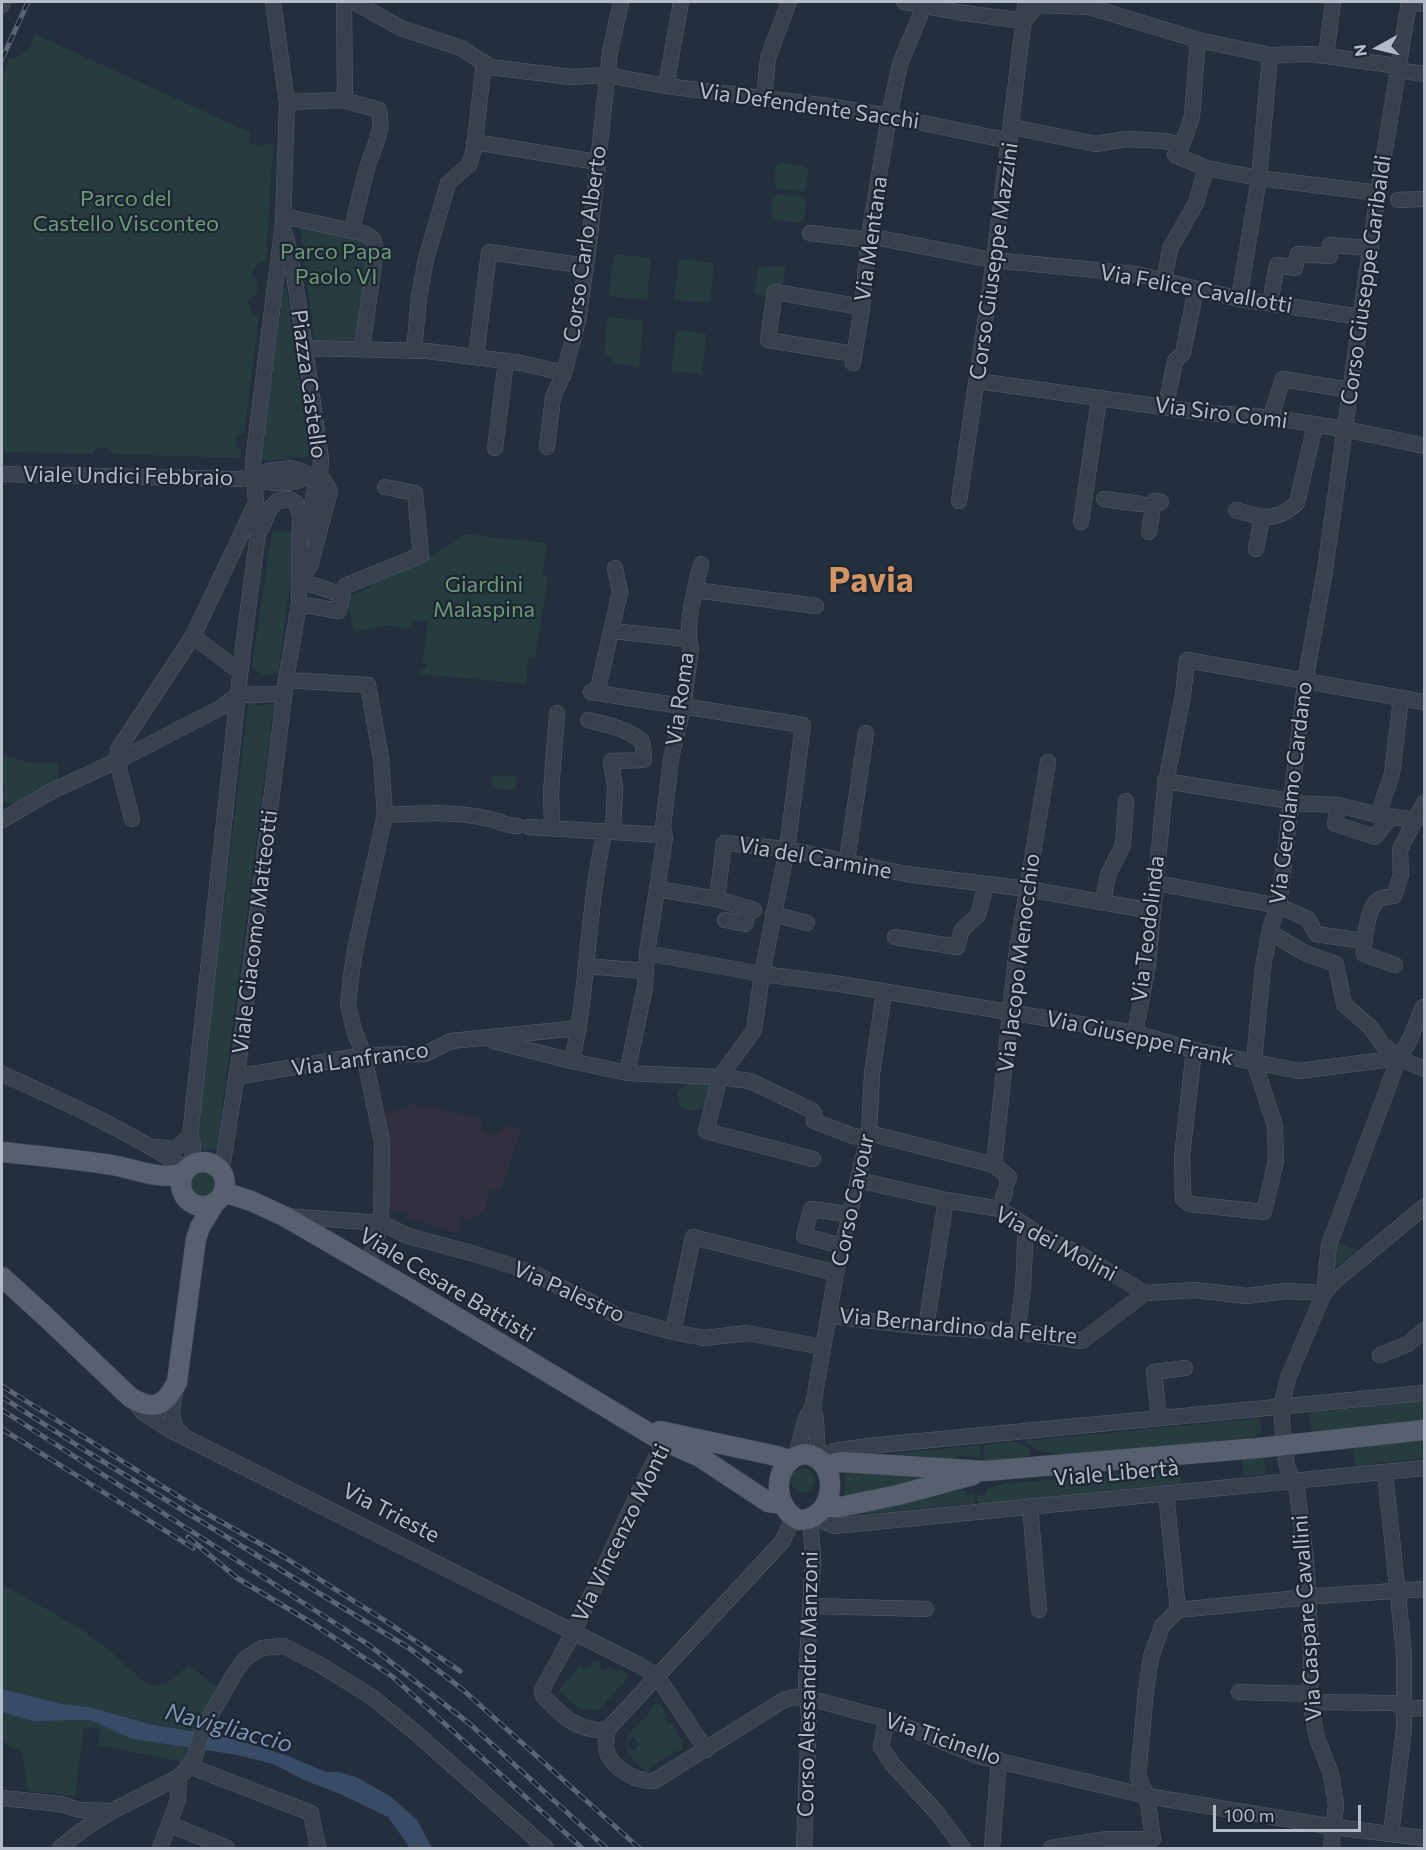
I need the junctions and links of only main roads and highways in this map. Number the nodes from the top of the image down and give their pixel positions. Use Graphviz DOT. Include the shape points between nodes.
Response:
graph roads {
  1 [pos="2,1152"];
  2 [pos="188,1169"];
  3 [pos="219,1198"];
  4 [pos="2,1277"];
  5 [pos="1425,1431"];
  6 [pos="667,1438"];
  7 [pos="792,1458"];
  8 [pos="821,1461"];
  9 [pos="985,1471"];
  10 [pos="805,1513"];
  1 -- 2 [label="main road" via="113,1165 159,1176 173,1176"];
  2 -- 3 [label="main road" via="207,1162 220,1169 225,1178"];
  2 -- 3 [label="main road" via="181,1184 187,1200 197,1206"];
  3 -- 4 [label="main road, Via Trieste" via="196,1239 177,1382 160,1404 145,1405 130,1397"];
  3 -- 6 [label="main road, Viale Cesare Battisti" via="251,1201 284,1216 590,1399"];
  5 -- 9 [label="main road, Viale Libertà"];
  6 -- 7 [label="main road, Viale Cesare Battisti"];
  6 -- 10 [label="main road, Viale Cesare Battisti" via="768,1502"];
  7 -- 8 [label="main road" via="808,1454"];
  7 -- 10 [label="main road" via="784,1466 779,1481 780,1497"];
  8 -- 9 [label="main road, Viale Libertà"];
  8 -- 10 [label="main road" via="830,1489"];
  9 -- 10 [label="main road, Viale Libertà" via="898,1495"];
}
